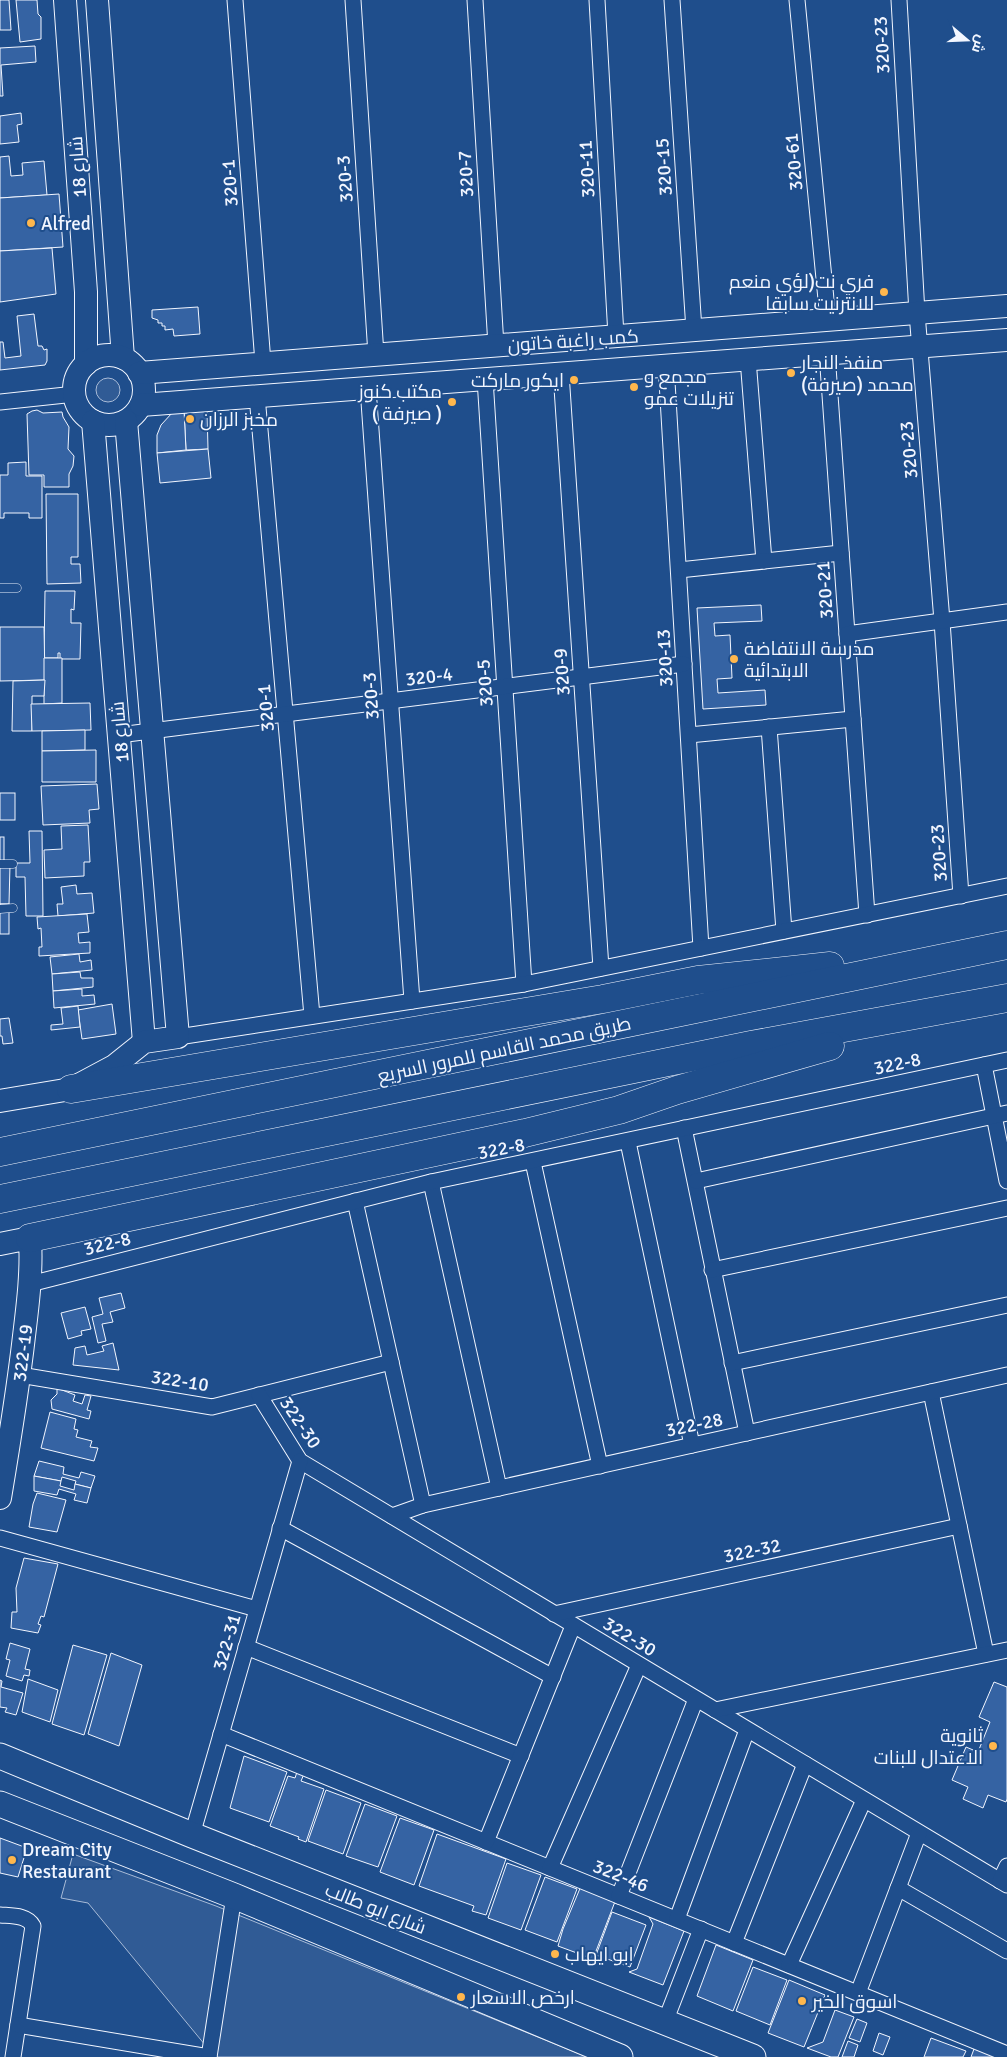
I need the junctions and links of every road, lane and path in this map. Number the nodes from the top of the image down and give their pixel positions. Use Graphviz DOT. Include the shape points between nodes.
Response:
graph roads {
  1 [pos="65,0"];
  2 [pos="97,0"];
  3 [pos="236,0"];
  4 [pos="353,0"];
  5 [pos="475,0"];
  6 [pos="597,0"];
  7 [pos="672,0"];
  8 [pos="797,0"];
  9 [pos="898,0"];
  10 [pos="1007,306"];
  11 [pos="917,314"];
  12 [pos="828,320"];
  13 [pos="694,330"];
  14 [pos="616,336"];
  15 [pos="1007,340"];
  16 [pos="496,346"];
  17 [pos="920,346"];
  18 [pos="827,353"];
  19 [pos="376,355"];
  20 [pos="748,359"];
  21 [pos="263,363"];
  22 [pos="86,364"];
  23 [pos="131,365"];
  24 [pos="666,365"];
  25 [pos="561,373"];
  26 [pos="485,379"];
  27 [pos="368,388"];
  28 [pos="75,394"];
  29 [pos="257,396"];
  30 [pos="0,402"];
  31 [pos="133,413"];
  32 [pos="93,422"];
  33 [pos="841,553"];
  34 [pos="764,561"];
  35 [pos="679,570"];
  36 [pos="0,588"];
  37 [pos="17,588"];
  38 [pos="1007,612"];
  39 [pos="942,621"];
  40 [pos="847,634"];
  41 [pos="684,664"];
  42 [pos="582,677"];
  43 [pos="504,687"];
  44 [pos="390,701"];
  45 [pos="286,714"];
  46 [pos="853,719"];
  47 [pos="769,727"];
  48 [pos="152,730"];
  49 [pos="119,735"];
  50 [pos="688,735"];
  51 [pos="0,864"];
  52 [pos="13,864"];
  53 [pos="1007,886"];
  54 [pos="961,896"];
  55 [pos="13,908"];
  56 [pos="0,909"];
  57 [pos="867,914"];
  58 [pos="784,931"];
  59 [pos="998,947"];
  60 [pos="701,948"];
  61 [pos="602,968"];
  62 [pos="524,984"];
  63 [pos="1007,998"];
  64 [pos="412,1001"];
  65 [pos="980,1003"];
  66 [pos="312,1016"];
  67 [pos="178,1037"];
  68 [pos="144,1042"];
  69 [pos="1007,1060"];
  70 [pos="984,1065"];
  71 [pos="70,1089"];
  72 [pos="0,1101"];
  73 [pos="1000,1114"];
  74 [pos="684,1128"];
  75 [pos="628,1142"];
  76 [pos="0,1152"];
  77 [pos="532,1162"];
  78 [pos="696,1181"];
  79 [pos="1007,1181"];
  80 [pos="431,1182"];
  81 [pos="0,1199"];
  82 [pos="355,1201"];
  83 [pos="1007,1208"];
  84 [pos="30,1238"];
  85 [pos="0,1244"];
  86 [pos="712,1270"];
  87 [pos="30,1284"];
  88 [pos="1007,1305"];
  89 [pos="391,1362"];
  90 [pos="732,1363"];
  91 [pos="20,1374"];
  92 [pos="1007,1375"];
  93 [pos="931,1392"];
  94 [pos="259,1395"];
  95 [pos="747,1433"];
  96 [pos="692,1445"];
  97 [pos="300,1461"];
  98 [pos="600,1466"];
  99 [pos="499,1488"];
  100 [pos="0,1498"];
  101 [pos="423,1505"];
  102 [pos="392,1516"];
  103 [pos="959,1526"];
  104 [pos="280,1528"];
  105 [pos="0,1538"];
  106 [pos="257,1609"];
  107 [pos="554,1614"];
  108 [pos="573,1626"];
  109 [pos="246,1648"];
  110 [pos="1007,1650"];
  111 [pos="986,1654"];
  112 [pos="639,1665"];
  113 [pos="553,1677"];
  114 [pos="696,1700"];
  115 [pos="714,1710"];
  116 [pos="748,1730"];
  117 [pos="220,1734"];
  118 [pos="0,1756"];
  119 [pos="521,1756"];
  120 [pos="805,1764"];
  121 [pos="864,1800"];
  122 [pos="0,1804"];
  123 [pos="919,1833"];
  124 [pos="192,1835"];
  125 [pos="486,1842"];
  126 [pos="1007,1866"];
  127 [pos="550,1868"];
  128 [pos="1004,1883"];
  129 [pos="898,1888"];
  130 [pos="234,1896"];
  131 [pos="619,1896"];
  132 [pos="0,1914"];
  133 [pos="676,1919"];
  134 [pos="701,1929"];
  135 [pos="734,1943"];
  136 [pos="1007,1951"];
  137 [pos="789,1965"];
  138 [pos="858,1993"];
  139 [pos="665,2022"];
  140 [pos="18,2025"];
  141 [pos="1007,2054"];
  142 [pos="12,2057"];
  143 [pos="209,2057"];
  144 [pos="620,2057"];
  145 [pos="753,2057"];
  1 -- 22 [label="street, شارع 18" via="86,292"];
  2 -- 23 [label="street, شارع 18"];
  3 -- 21 [label="street, 320-1"];
  4 -- 19 [label="street, 320-3"];
  5 -- 16 [label="street, 320-7"];
  6 -- 14 [label="street, 320-11"];
  7 -- 13 [label="street, 320-15"];
  8 -- 12 [label="street, 320-61"];
  9 -- 11 [label="street, 320-23"];
  10 -- 11 [label="street, كمب راغبة خاتون"];
  11 -- 12 [label="street, كمب راغبة خاتون"];
  11 -- 17 [label="street, 320-23"];
  12 -- 13 [label="street, كمب راغبة خاتون"];
  13 -- 14 [label="street, كمب راغبة خاتون"];
  14 -- 16 [label="street, كمب راغبة خاتون"];
  15 -- 17 [label="street, كمب راغبة خاتون"];
  16 -- 19 [label="street, كمب راغبة خاتون"];
  17 -- 18 [label="street, كمب راغبة خاتون"];
  17 -- 39 [label="street, 320-23"];
  18 -- 20 [label="street, كمب راغبة خاتون"];
  18 -- 33 [label="street, 320-21"];
  19 -- 21 [label="street, كمب راغبة خاتون"];
  20 -- 24 [label="street, كمب راغبة خاتون"];
  20 -- 34 [label="street"];
  21 -- 23 [label="street, كمب راغبة خاتون"];
  22 -- 23 [label="street" via="104,356"];
  22 -- 28 [label="street" via="77,377"];
  23 -- 31 [label="street" via="144,389"];
  24 -- 25 [label="street, كمب راغبة خاتون"];
  24 -- 35 [label="street, 320-13"];
  25 -- 26 [label="street, كمب راغبة خاتون"];
  25 -- 42 [label="street, 320-9"];
  26 -- 27 [label="street, كمب راغبة خاتون"];
  26 -- 43 [label="street, 320-5"];
  27 -- 29 [label="street, كمب راغبة خاتون"];
  27 -- 44 [label="street, 320-3"];
  28 -- 30 [label="street"];
  28 -- 32 [label="street" via="80,410"];
  29 -- 31 [label="street, كمب راغبة خاتون"];
  29 -- 45 [label="street, 320-1"];
  31 -- 32 [label="street" via="110,425"];
  31 -- 48 [label="street, شارع 18"];
  32 -- 49 [label="street, شارع 18"];
  33 -- 34 [label="street"];
  33 -- 40 [label="street, 320-21"];
  34 -- 35 [label="street"];
  35 -- 41 [label="street, 320-13"];
  36 -- 37 [label="lane"];
  38 -- 39 [label="street"];
  39 -- 40 [label="street"];
  39 -- 54 [label="street, 320-23"];
  40 -- 46 [label="street, 320-21"];
  41 -- 42 [label="street, 320-4"];
  41 -- 50 [label="street, 320-13"];
  42 -- 43 [label="street, 320-4"];
  42 -- 61 [label="street, 320-9"];
  43 -- 44 [label="street, 320-4"];
  43 -- 62 [label="street, 320-5"];
  44 -- 45 [label="street, 320-4"];
  44 -- 64 [label="street, 320-3"];
  45 -- 48 [label="street, 320-4"];
  45 -- 66 [label="street, 320-1"];
  46 -- 47 [label="street"];
  46 -- 57 [label="street, 320-21"];
  47 -- 50 [label="street"];
  47 -- 58 [label="street"];
  48 -- 49 [label="street, 320-4"];
  48 -- 67 [label="street, شارع 18"];
  49 -- 68 [label="street, شارع 18"];
  50 -- 60 [label="street, 320-13"];
  51 -- 52 [label="lane"];
  53 -- 54 [label="street"];
  54 -- 57 [label="street"];
  55 -- 56 [label="lane"];
  57 -- 58 [label="street"];
  58 -- 60 [label="street"];
  59 -- 71 [label="highway" via="698,980"];
  59 -- 76 [label="highway, طريق محمد القاسم للمرور السريع"];
  60 -- 61 [label="street"];
  61 -- 62 [label="street"];
  62 -- 64 [label="street"];
  63 -- 65 [label="highway"];
  64 -- 66 [label="street"];
  65 -- 81 [label="highway" via="752,1045"];
  65 -- 84 [label="highway" via="677,1090 619,1110"];
  66 -- 67 [label="street"];
  67 -- 68 [label="street"];
  68 -- 71 [label="street" via="114,1066"];
  69 -- 70 [label="street, 322-8"];
  70 -- 73 [label="street"];
  70 -- 74 [label="street, 322-8"];
  71 -- 72 [label="street"];
  73 -- 78 [label="street"];
  73 -- 79 [label="street"];
  74 -- 75 [label="street, 322-8"];
  74 -- 78 [label="street"];
  75 -- 77 [label="street, 322-8"];
  75 -- 96 [label="street"];
  77 -- 80 [label="street, 322-8"];
  77 -- 98 [label="street"];
  78 -- 86 [label="street"];
  80 -- 82 [label="street, 322-8"];
  80 -- 99 [label="street"];
  82 -- 87 [label="street, 322-8"];
  82 -- 89 [label="street"];
  83 -- 86 [label="street"];
  84 -- 85 [label="street"];
  84 -- 87 [label="street, 322-19"];
  86 -- 90 [label="street"];
  87 -- 91 [label="street, 322-19"];
  88 -- 90 [label="street"];
  89 -- 94 [label="street, 322-10"];
  89 -- 101 [label="street"];
  90 -- 95 [label="street"];
  91 -- 94 [label="street, 322-10" via="212,1407"];
  91 -- 100 [label="street, 322-19"];
  92 -- 93 [label="street, 322-28"];
  93 -- 95 [label="street, 322-28"];
  93 -- 103 [label="street"];
  94 -- 97 [label="street, 322-30"];
  95 -- 96 [label="street, 322-28"];
  96 -- 98 [label="street, 322-28"];
  97 -- 102 [label="street, 322-30"];
  97 -- 104 [label="street, 322-31"];
  98 -- 99 [label="street, 322-28"];
  99 -- 101 [label="street, 322-28"];
  101 -- 102 [label="street, 322-28"];
  102 -- 107 [label="street, 322-30"];
  103 -- 107 [label="street, 322-32"];
  103 -- 111 [label="street"];
  104 -- 106 [label="street, 322-31"];
  104 -- 113 [label="street"];
  105 -- 106 [label="street"];
  106 -- 109 [label="street, 322-31"];
  107 -- 108 [label="street, 322-30"];
  108 -- 112 [label="street, 322-30"];
  108 -- 113 [label="street"];
  109 -- 117 [label="street, 322-31"];
  109 -- 119 [label="street"];
  110 -- 111 [label="street"];
  111 -- 115 [label="street"];
  112 -- 114 [label="street, 322-30"];
  112 -- 127 [label="street"];
  113 -- 119 [label="street"];
  114 -- 115 [label="street, 322-30"];
  114 -- 131 [label="street"];
  115 -- 116 [label="street, 322-30"];
  116 -- 120 [label="street, 322-30"];
  116 -- 133 [label="street"];
  117 -- 124 [label="street, 322-31"];
  117 -- 125 [label="street, 322-46"];
  118 -- 124 [label="main road, شارع ابو طالب"];
  119 -- 125 [label="street"];
  120 -- 121 [label="street, 322-30"];
  120 -- 135 [label="street"];
  121 -- 123 [label="street, 322-30"];
  121 -- 137 [label="street"];
  122 -- 130 [label="main road"];
  123 -- 128 [label="street, 322-30"];
  123 -- 129 [label="street"];
  124 -- 139 [label="main road, شارع ابو طالب"];
  125 -- 127 [label="street, 322-46"];
  126 -- 128 [label="street"];
  127 -- 131 [label="street, 322-46"];
  129 -- 136 [label="street"];
  129 -- 138 [label="street"];
  130 -- 143 [label="street"];
  130 -- 144 [label="main road"];
  131 -- 133 [label="street, 322-46"];
  132 -- 140 [label="street" via="26,1918 34,1926"];
  133 -- 134 [label="street, 322-46"];
  134 -- 135 [label="street, 322-46"];
  134 -- 139 [label="street"];
  135 -- 137 [label="street, 322-46"];
  137 -- 138 [label="street, 322-46"];
  138 -- 141 [label="street, 322-46"];
  139 -- 145 [label="main road, شارع ابو طالب"];
  140 -- 142 [label="street"];
  140 -- 143 [label="street"];
}
